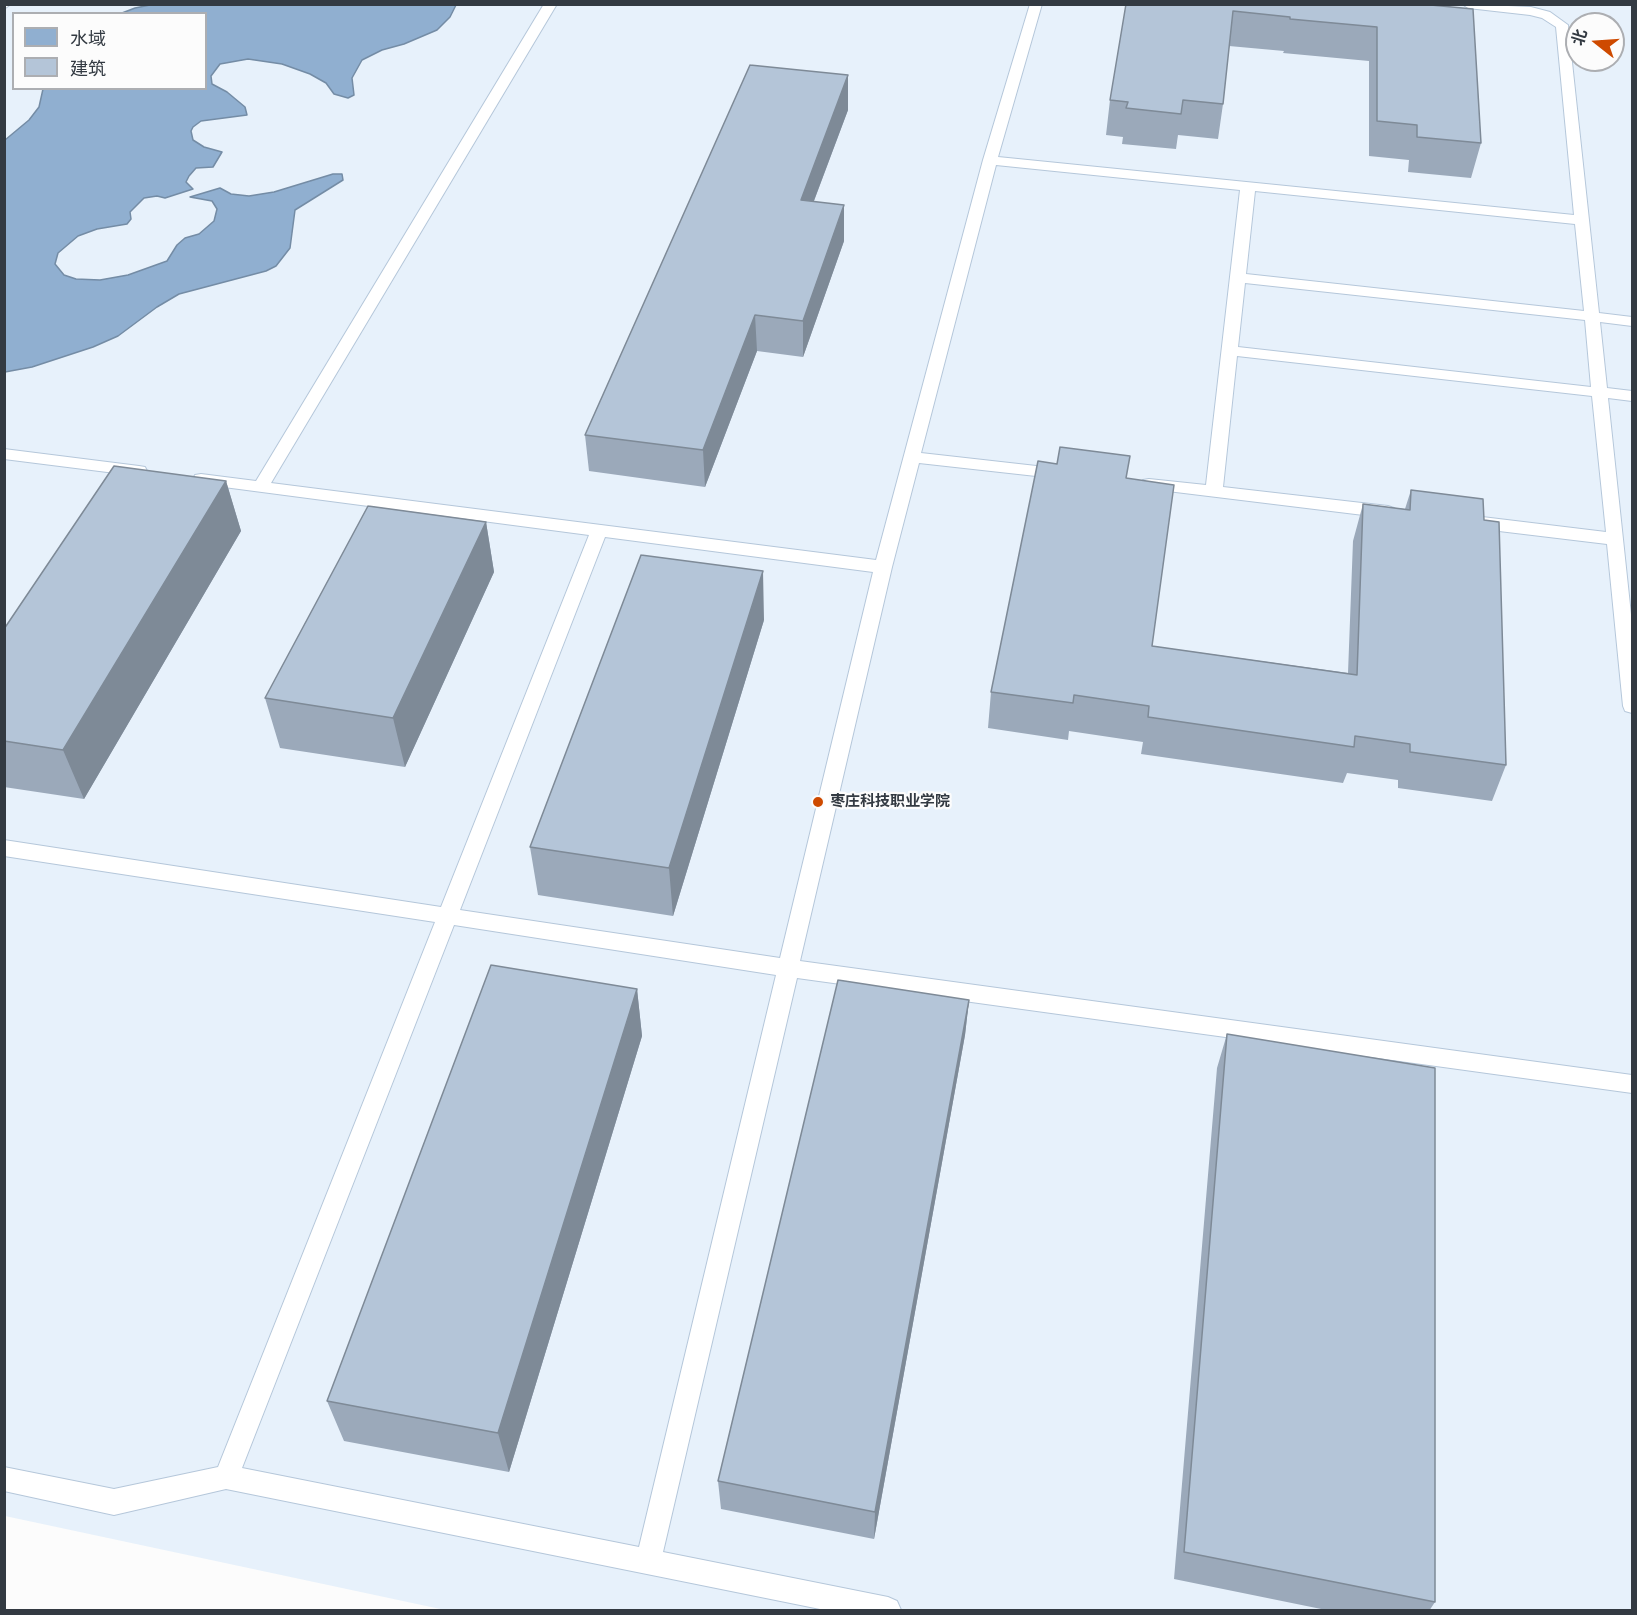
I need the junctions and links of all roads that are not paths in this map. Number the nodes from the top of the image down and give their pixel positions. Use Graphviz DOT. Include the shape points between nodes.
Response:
graph roads {
  1 [pos="551,4"];
  2 [pos="1036,4"];
  3 [pos="1468,4"];
  4 [pos="990,160"];
  5 [pos="1248,186"];
  6 [pos="1582,220"];
  7 [pos="1239,278"];
  8 [pos="1593,316"];
  9 [pos="1632,321"];
  10 [pos="1231,351"];
  11 [pos="1601,393"];
  12 [pos="1632,396"];
  13 [pos="4,454"];
  14 [pos="914,457"];
  15 [pos="155,473"];
  16 [pos="1076,475"];
  17 [pos="178,476"];
  18 [pos="1133,482"];
  19 [pos="260,487"];
  20 [pos="1214,491"];
  21 [pos="1403,514"];
  22 [pos="1462,521"];
  23 [pos="599,531"];
  24 [pos="1615,539"];
  25 [pos="883,567"];
  26 [pos="1632,706"];
  27 [pos="4,848"];
  28 [pos="447,917"];
  29 [pos="788,968"];
  30 [pos="1632,1084"];
  31 [pos="226,1477"];
  32 [pos="4,1479"];
  33 [pos="648,1562"];
  34 [pos="888,1611"];
  1 -- 19 [label="lane"];
  2 -- 4 [label="lane"];
  3 -- 6 [label="lane" via="1531,10 1562,24"];
  4 -- 5 [label="lane"];
  4 -- 14 [label="lane"];
  5 -- 6 [label="lane"];
  5 -- 7 [label="lane"];
  6 -- 8 [label="lane"];
  7 -- 8 [label="lane"];
  7 -- 10 [label="lane"];
  8 -- 9 [label="lane"];
  8 -- 11 [label="lane"];
  10 -- 11 [label="lane"];
  10 -- 20 [label="lane"];
  11 -- 12 [label="lane"];
  11 -- 24 [label="lane"];
  13 -- 15 [label="lane"];
  14 -- 16 [label="lane"];
  14 -- 25 [label="lane"];
  17 -- 19 [label="lane"];
  18 -- 20 [label="lane"];
  19 -- 23 [label="lane"];
  20 -- 21 [label="lane"];
  22 -- 24 [label="lane"];
  23 -- 25 [label="lane"];
  23 -- 28 [label="lane"];
  24 -- 26 [label="lane"];
  25 -- 29 [label="lane"];
  27 -- 28 [label="lane"];
  28 -- 29 [label="lane"];
  28 -- 31 [label="lane"];
  29 -- 30 [label="lane"];
  29 -- 33 [label="lane"];
  31 -- 32 [label="lane" via="114,1502"];
  31 -- 33 [label="lane"];
  33 -- 34 [label="lane"];
}
